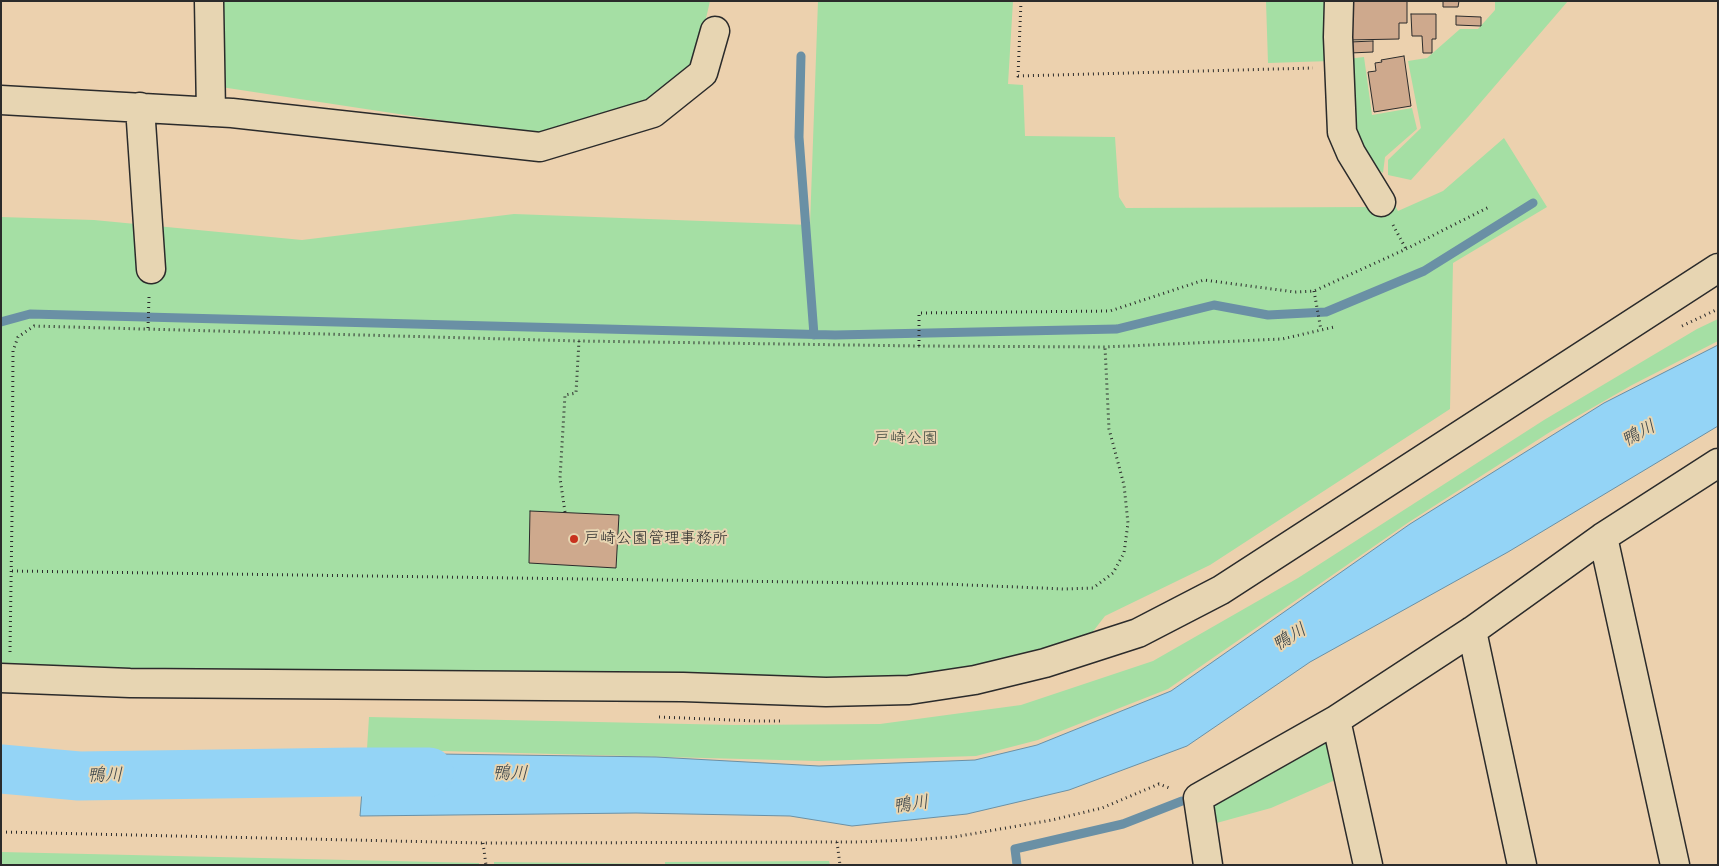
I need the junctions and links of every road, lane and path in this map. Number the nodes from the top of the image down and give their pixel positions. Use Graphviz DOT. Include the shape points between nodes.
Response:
graph roads {
  1 [pos="209,1"];
  2 [pos="1021,1"];
  3 [pos="1339,1"];
  4 [pos="715,30"];
  5 [pos="1340,66"];
  6 [pos="1,100"];
  7 [pos="140,108"];
  8 [pos="211,112"];
  9 [pos="1381,202"];
  10 [pos="1489,207"];
  11 [pos="1718,268"];
  12 [pos="151,269"];
  13 [pos="1314,291"];
  14 [pos="1334,327"];
  15 [pos="148,328"];
  16 [pos="1321,330"];
  17 [pos="579,340"];
  18 [pos="919,346"];
  19 [pos="1105,347"];
  20 [pos="1718,463"];
  21 [pos="565,512"];
  22 [pos="1603,537"];
  23 [pos="12,570"];
  24 [pos="1472,631"];
  25 [pos="5,668"];
  26 [pos="1336,720"];
  27 [pos="1198,798"];
  28 [pos="1,832"];
  29 [pos="837,842"];
  30 [pos="483,844"];
  31 [pos="486,865"];
  32 [pos="840,865"];
  33 [pos="1208,865"];
  34 [pos="1368,865"];
  35 [pos="1522,865"];
  36 [pos="1675,865"];
  1 -- 8 [label="street"];
  2 -- 5 [label="path" via="1018,76"];
  3 -- 5 [label="street"];
  4 -- 8 [label="street" via="703,73 653,113 540,146"];
  5 -- 9 [label="street" via="1342,132"];
  6 -- 7 [label="street"];
  7 -- 8 [label="street"];
  7 -- 12 [label="street"];
  10 -- 13 [label="path" via="1406,250"];
  11 -- 25 [label="street" via="1221,590 1138,633 1045,663 976,680 909,690 826,692 673,687 130,683"];
  12 -- 15 [label="path"];
  13 -- 16 [label="path"];
  13 -- 18 [label="path" via="1295,292 1204,280 1110,311 919,313"];
  14 -- 16 [label="path"];
  15 -- 17 [label="path"];
  15 -- 23 [label="path" via="34,326 18,337 13,351"];
  16 -- 19 [label="path" via="1282,339"];
  17 -- 18 [label="path"];
  17 -- 21 [label="path" via="576,394 565,394 560,478"];
  18 -- 19 [label="path"];
  19 -- 23 [label="path" via="1109,429 1124,485 1128,523 1124,553 1113,573 1093,588"];
  20 -- 22 [label="street"];
  22 -- 24 [label="street"];
  22 -- 36 [label="street"];
  23 -- 25 [label="path"];
  24 -- 26 [label="street"];
  24 -- 35 [label="street"];
  26 -- 27 [label="street"];
  26 -- 34 [label="street"];
  27 -- 29 [label="path" via="1159,784 1102,808 954,838"];
  27 -- 33 [label="street"];
  28 -- 30 [label="path"];
  29 -- 30 [label="path"];
  29 -- 32 [label="path"];
  30 -- 31 [label="path"];
}
